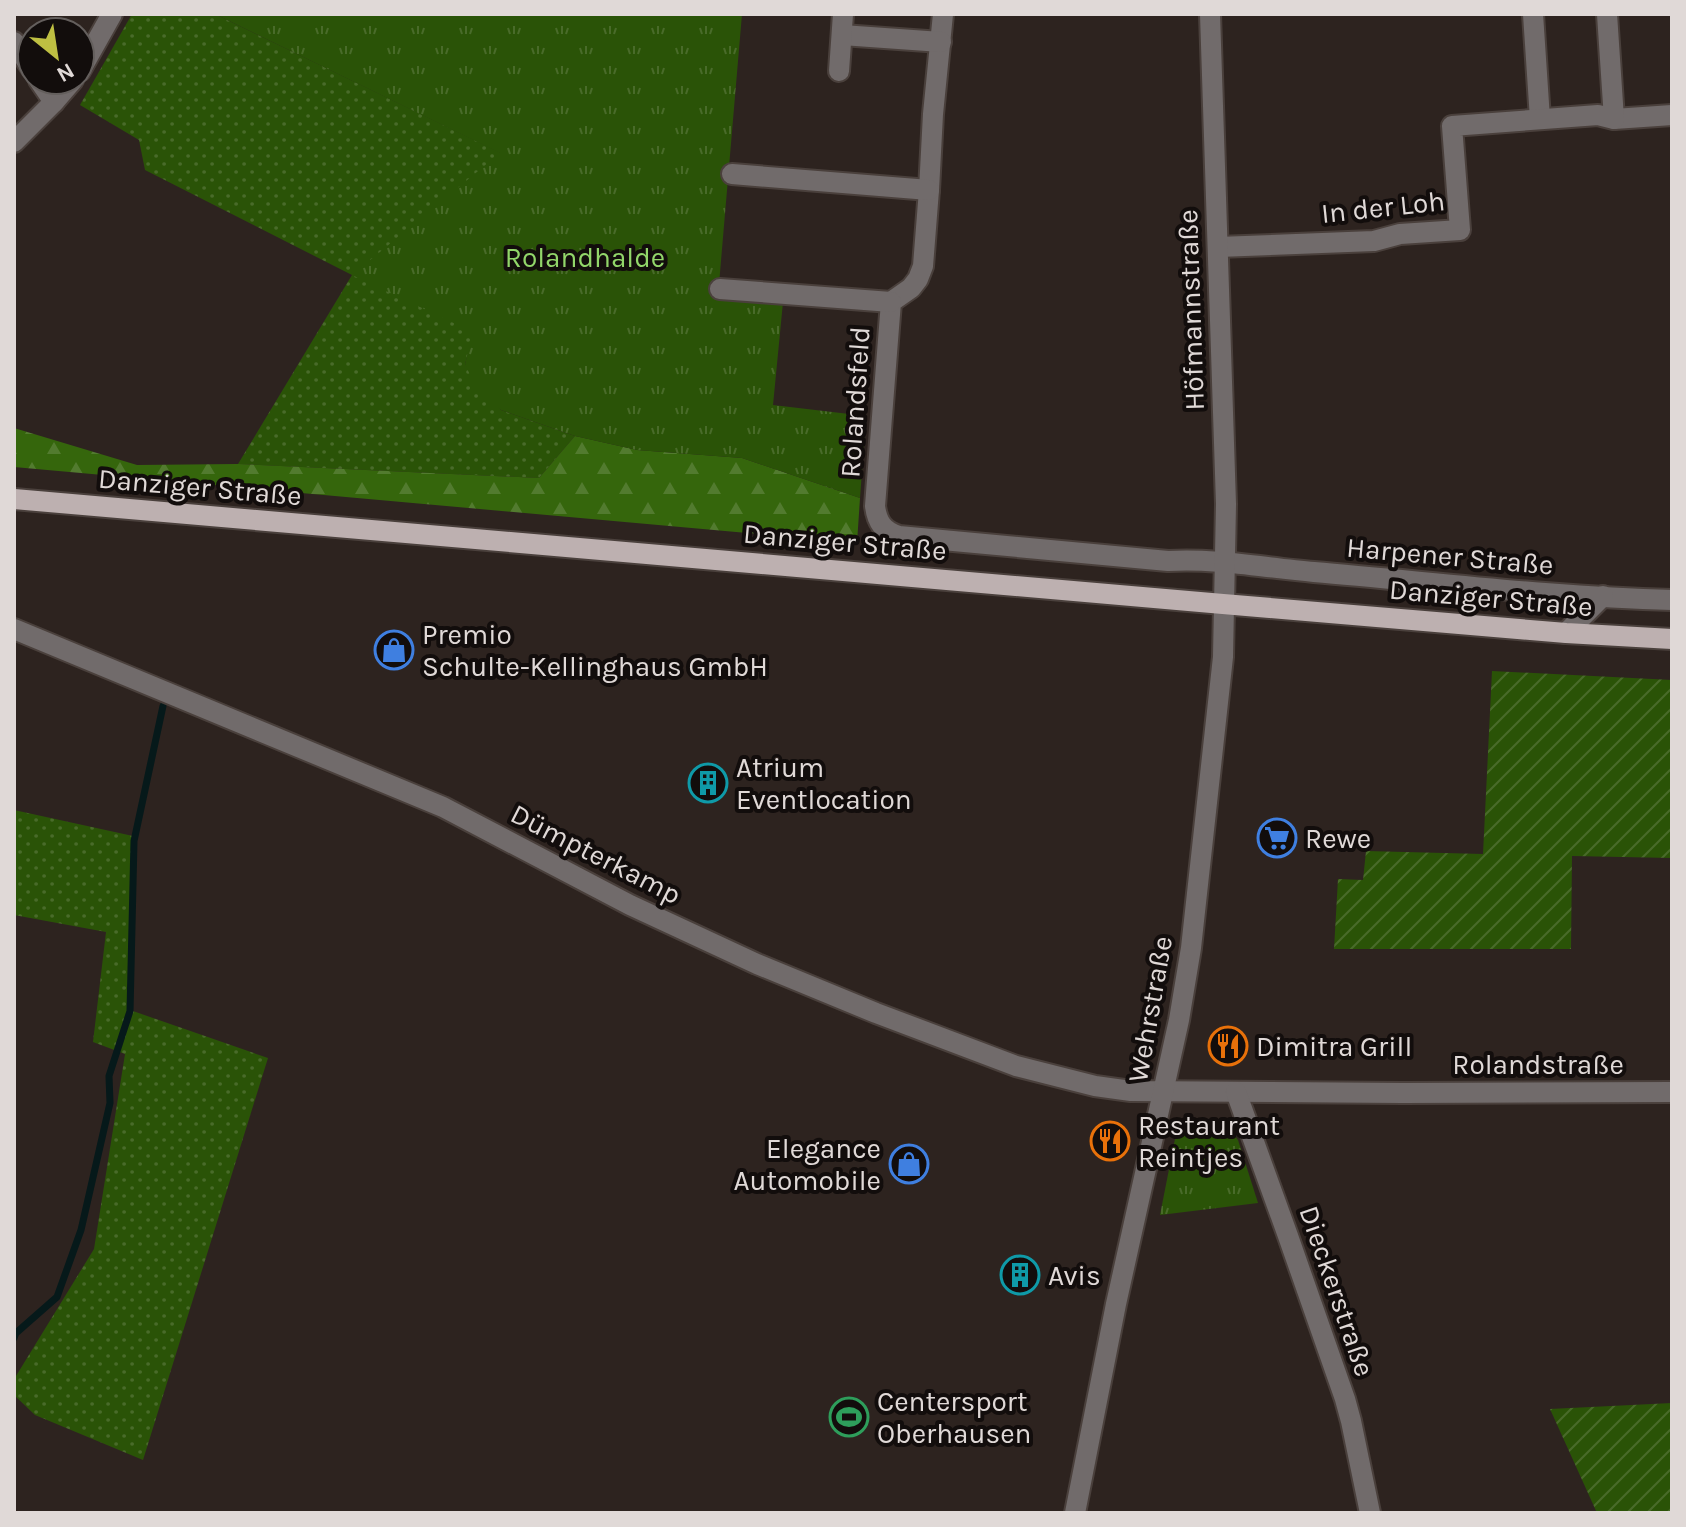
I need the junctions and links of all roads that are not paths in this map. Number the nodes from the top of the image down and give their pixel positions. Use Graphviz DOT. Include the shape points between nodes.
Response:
graph roads {
  1 [pos="112,14"];
  2 [pos="943,14"];
  3 [pos="1210,14"];
  4 [pos="1533,14"];
  5 [pos="1607,14"];
  6 [pos="843,24"];
  7 [pos="96,42"];
  8 [pos="941,42"];
  9 [pos="839,71"];
  10 [pos="50,96"];
  11 [pos="59,96"];
  12 [pos="54,102"];
  13 [pos="1672,115"];
  14 [pos="1540,119"];
  15 [pos="1614,119"];
  16 [pos="14,142"];
  17 [pos="732,174"];
  18 [pos="929,190"];
  19 [pos="1218,247"];
  20 [pos="720,289"];
  21 [pos="891,302"];
  22 [pos="14,499"];
  23 [pos="875,506"];
  24 [pos="1224,562"];
  25 [pos="1603,596"];
  26 [pos="1672,600"];
  27 [pos="1223,604"];
  28 [pos="14,629"];
  29 [pos="1566,633"];
  30 [pos="1672,639"];
  31 [pos="1164,1092"];
  32 [pos="1236,1092"];
  33 [pos="1672,1092"];
  34 [pos="1075,1513"];
  35 [pos="1370,1513"];
  1 -- 7 [label="street"];
  2 -- 8 [label="street, Rolandsfeld"];
  3 -- 19 [label="street, Höfmannstraße"];
  4 -- 14 [label="street"];
  5 -- 15 [label="street"];
  6 -- 8 [label="street"];
  6 -- 9 [label="street"];
  8 -- 18 [label="street, Rolandsfeld"];
  10 -- 12 [label="street"];
  11 -- 12 [label="street"];
  12 -- 16 [label="street"];
  13 -- 15 [label="street, In der Loh"];
  14 -- 15 [label="street, In der Loh"];
  14 -- 19 [label="street, In der Loh" via="1452,126 1460,230 1374,241"];
  17 -- 18 [label="street"];
  18 -- 21 [label="street, Rolandsfeld" via="923,266 911,288"];
  19 -- 24 [label="street, Höfmannstraße"];
  20 -- 21 [label="street, Rolandsfeld"];
  21 -- 23 [label="street, Rolandsfeld"];
  22 -- 27 [label="main road, Danziger Straße"];
  23 -- 24 [label="street, Danziger Straße" via="881,526 899,536"];
  24 -- 25 [label="street, Harpener Straße"];
  24 -- 27 [label="street, Höfmannstraße"];
  25 -- 26 [label="street, Harpener Straße"];
  25 -- 29 [label="street"];
  27 -- 29 [label="main road, Danziger Straße"];
  27 -- 31 [label="street, Wehrstraße" via="1220,696 1191,948"];
  28 -- 31 [label="street, Dümpterkamp" via="443,807 630,905 876,1013 1057,1078"];
  29 -- 30 [label="main road, Danziger Straße"];
  31 -- 32 [label="street, Rolandstraße"];
  31 -- 34 [label="street, Wehrstraße"];
  32 -- 33 [label="street, Rolandstraße"];
  32 -- 35 [label="street, Dieckerstraße" via="1345,1399"];
}
